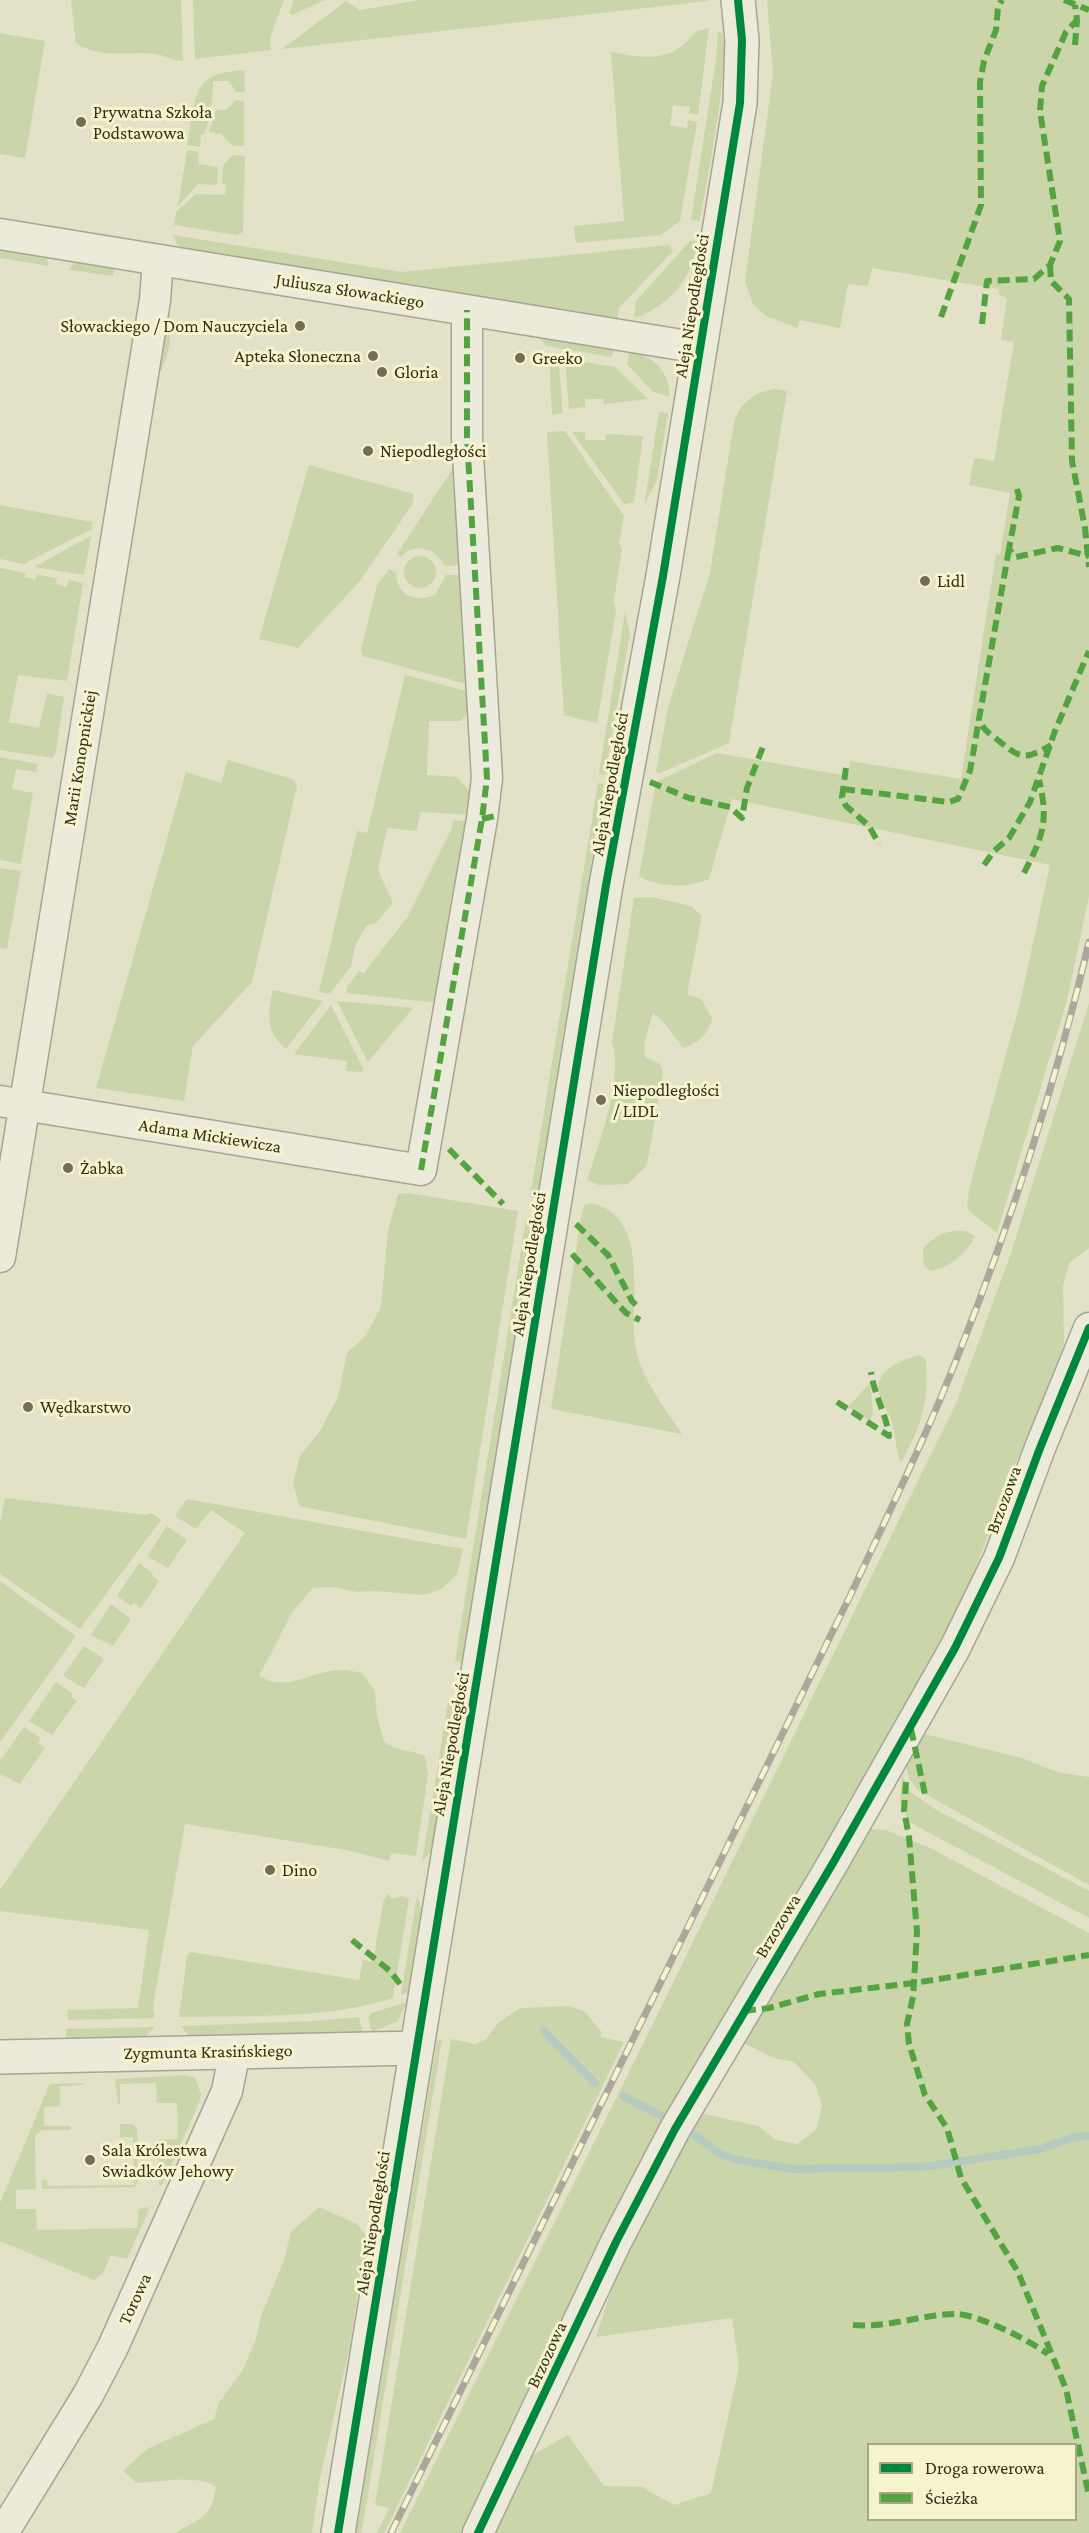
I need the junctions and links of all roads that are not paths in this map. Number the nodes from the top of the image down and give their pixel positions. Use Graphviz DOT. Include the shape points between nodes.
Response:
graph roads {
  1 [pos="738,0"];
  2 [pos="0,234"];
  3 [pos="159,260"];
  4 [pos="467,310"];
  5 [pos="700,348"];
  6 [pos="12,1103"];
  7 [pos="0,1257"];
  8 [pos="1089,1328"];
  9 [pos="416,2048"];
  10 [pos="235,2051"];
  11 [pos="0,2057"];
  12 [pos="3,2533"];
  13 [pos="338,2533"];
  14 [pos="478,2533"];
  1 -- 5 [label="street, Aleja Niepodległości" via="740,103"];
  2 -- 3 [label="street, Juliusza Słowackiego"];
  3 -- 4 [label="street, Juliusza Słowackiego"];
  3 -- 6 [label="street, Marii Konopnickiej"];
  4 -- 5 [label="street, Juliusza Słowackiego"];
  4 -- 6 [label="street, Adama Mickiewicza" via="467,438 487,778 421,1170"];
  5 -- 9 [label="street, Aleja Niepodległości" via="606,885"];
  6 -- 7 [label="street, Marii Konopnickiej"];
  8 -- 14 [label="street, Brzozowa" via="999,1558 955,1648 675,2129 616,2242"];
  9 -- 10 [label="street, Zygmunta Krasińskiego"];
  9 -- 13 [label="street, Aleja Niepodległości"];
  10 -- 11 [label="street, Zygmunta Krasińskiego"];
  10 -- 12 [label="street, Torowa" via="227,2091 113,2347"];
}
